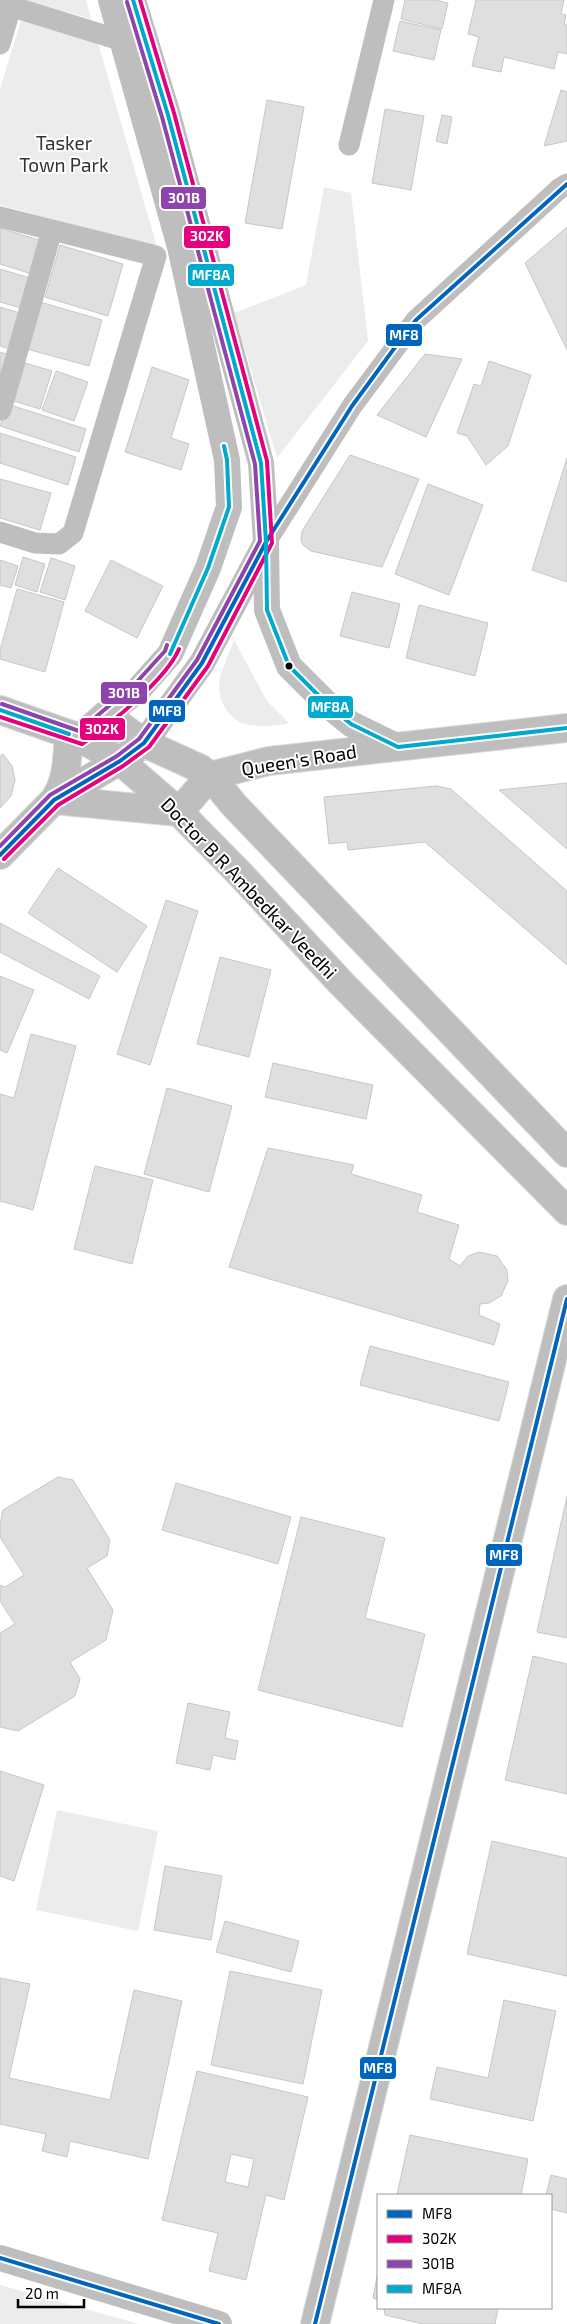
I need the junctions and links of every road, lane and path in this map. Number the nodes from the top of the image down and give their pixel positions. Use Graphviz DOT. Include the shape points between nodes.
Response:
graph roads {
  1 [pos="112,0"];
  2 [pos="133,0"];
  3 [pos="384,0"];
  4 [pos="8,3"];
  5 [pos="123,41"];
  6 [pos="0,44"];
  7 [pos="349,145"];
  8 [pos="567,184"];
  9 [pos="0,216"];
  10 [pos="52,230"];
  11 [pos="168,251"];
  12 [pos="1,410"];
  13 [pos="0,532"];
  14 [pos="266,542"];
  15 [pos="0,710"];
  16 [pos="106,715"];
  17 [pos="567,728"];
  18 [pos="74,736"];
  19 [pos="144,743"];
  20 [pos="398,747"];
  21 [pos="120,761"];
  22 [pos="210,776"];
  23 [pos="54,800"];
  24 [pos="179,812"];
  25 [pos="0,856"];
  26 [pos="567,1153"];
  27 [pos="567,1211"];
  28 [pos="567,1299"];
  29 [pos="0,2258"];
  30 [pos="220,2324"];
  31 [pos="315,2324"];
  1 -- 5 [label="street"];
  2 -- 14 [label="street" via="168,115 261,463"];
  3 -- 7 [label="street"];
  4 -- 5 [label="street"];
  4 -- 6 [label="street"];
  5 -- 11 [label="street"];
  8 -- 14 [label="street" via="416,320 352,406"];
  9 -- 10 [label="street"];
  10 -- 11 [label="street"];
  10 -- 12 [label="street"];
  11 -- 13 [label="street" via="73,533 59,544 35,543"];
  11 -- 16 [label="street" via="227,460 229,507 208,568 170,654 138,690"];
  14 -- 19 [label="street" via="202,663"];
  14 -- 20 [label="street" via="267,610 289,666 351,724"];
  15 -- 18 [label="main road"];
  16 -- 18 [label="main road"];
  16 -- 19 [label="main road"];
  17 -- 20 [label="main road, Queen's Road"];
  18 -- 21 [label="main road, Doctor B R Ambedkar Veedhi"];
  18 -- 23 [label="main road" via="62,788"];
  19 -- 21 [label="main road"];
  19 -- 22 [label="main road"];
  20 -- 22 [label="main road, Queen's Road" via="270,761"];
  21 -- 23 [label="main road"];
  21 -- 24 [label="main road, Doctor B R Ambedkar Veedhi"];
  22 -- 24 [label="main road"];
  22 -- 26 [label="main road" via="234,805"];
  23 -- 24 [label="main road"];
  23 -- 25 [label="main road"];
  24 -- 27 [label="main road, Doctor B R Ambedkar Veedhi" via="342,984"];
  28 -- 31 [label="main road"];
  29 -- 30 [label="street"];
}
